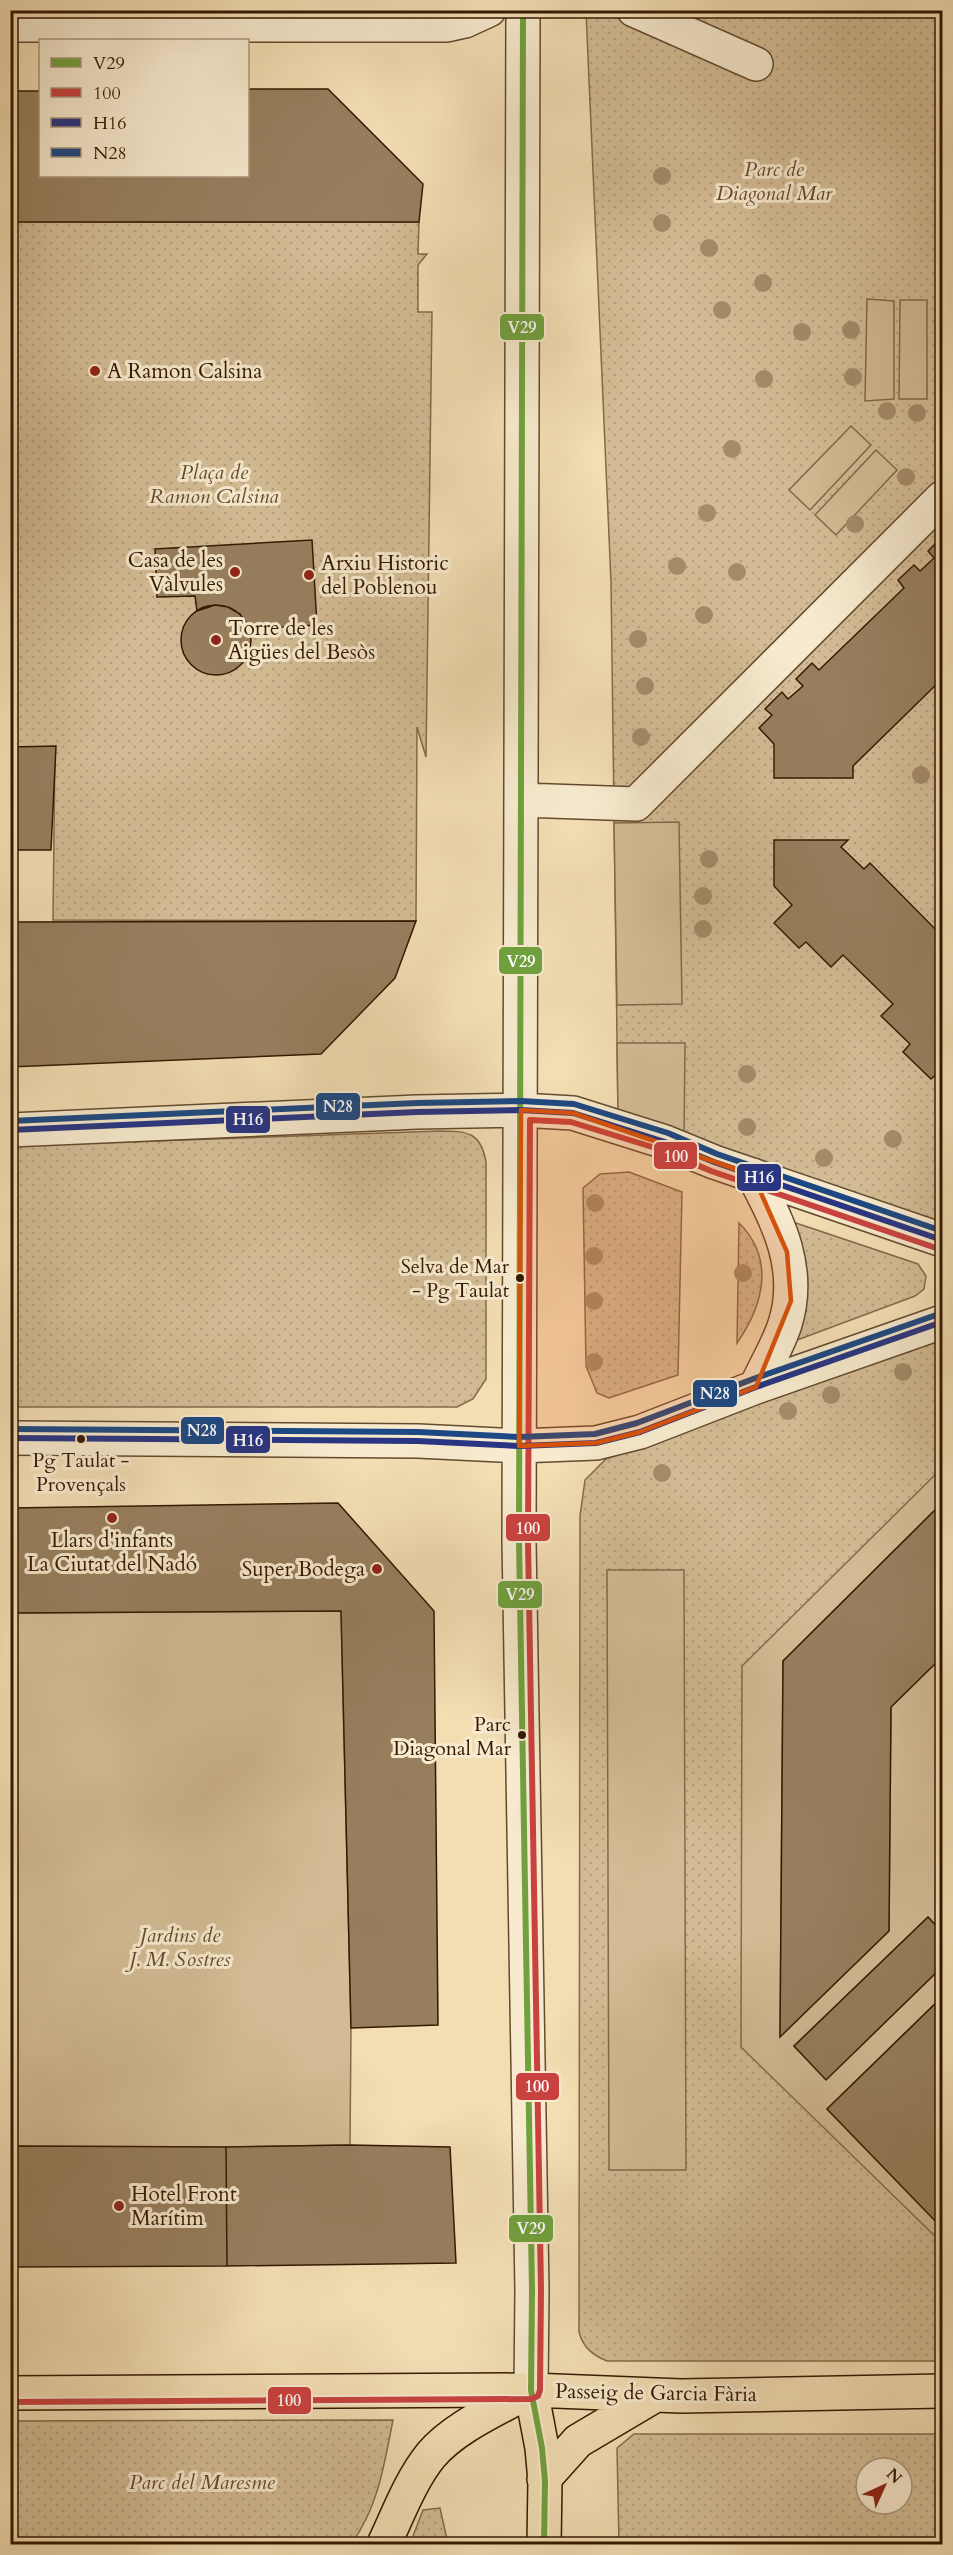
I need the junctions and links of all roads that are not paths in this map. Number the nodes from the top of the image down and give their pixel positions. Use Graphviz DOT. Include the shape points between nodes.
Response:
graph roads {
  1 [pos="489,10"];
  2 [pos="523,10"];
  3 [pos="634,10"];
  4 [pos="10,25"];
  5 [pos="756,64"];
  6 [pos="942,498"];
  7 [pos="522,800"];
  8 [pos="521,1110"];
  9 [pos="10,1130"];
  10 [pos="753,1175"];
  11 [pos="942,1239"];
  12 [pos="942,1322"];
  13 [pos="756,1387"];
  14 [pos="10,1438"];
  15 [pos="519,1446"];
  16 [pos="531,2390"];
  17 [pos="942,2391"];
  18 [pos="10,2393"];
  19 [pos="654,2396"];
  20 [pos="544,2479"];
  21 [pos="384,2544"];
  22 [pos="544,2544"];
  1 -- 4 [label="street" via="447,25"];
  2 -- 7 [label="street"];
  3 -- 5 [label="street"];
  6 -- 7 [label="street" via="636,804"];
  7 -- 8 [label="street"];
  8 -- 9 [label="street"];
  8 -- 10 [label="street" via="573,1113"];
  8 -- 15 [label="street"];
  10 -- 11 [label="street"];
  10 -- 13 [label="street" via="782,1234 792,1274 785,1326"];
  12 -- 13 [label="street"];
  13 -- 15 [label="street" via="640,1432 596,1443"];
  14 -- 15 [label="street" via="418,1440"];
  15 -- 16 [label="street"];
  16 -- 18 [label="main road, Passeig de Garcia Fària"];
  16 -- 19 [label="main road, Passeig de Garcia Fària"];
  16 -- 20 [label="main road"];
  16 -- 21 [label="main road" via="461,2429 433,2454 417,2475"];
  17 -- 19 [label="main road, Passeig de Garcia Fària"];
  19 -- 20 [label="main road" via="578,2441"];
  20 -- 22 [label="main road"];
}
